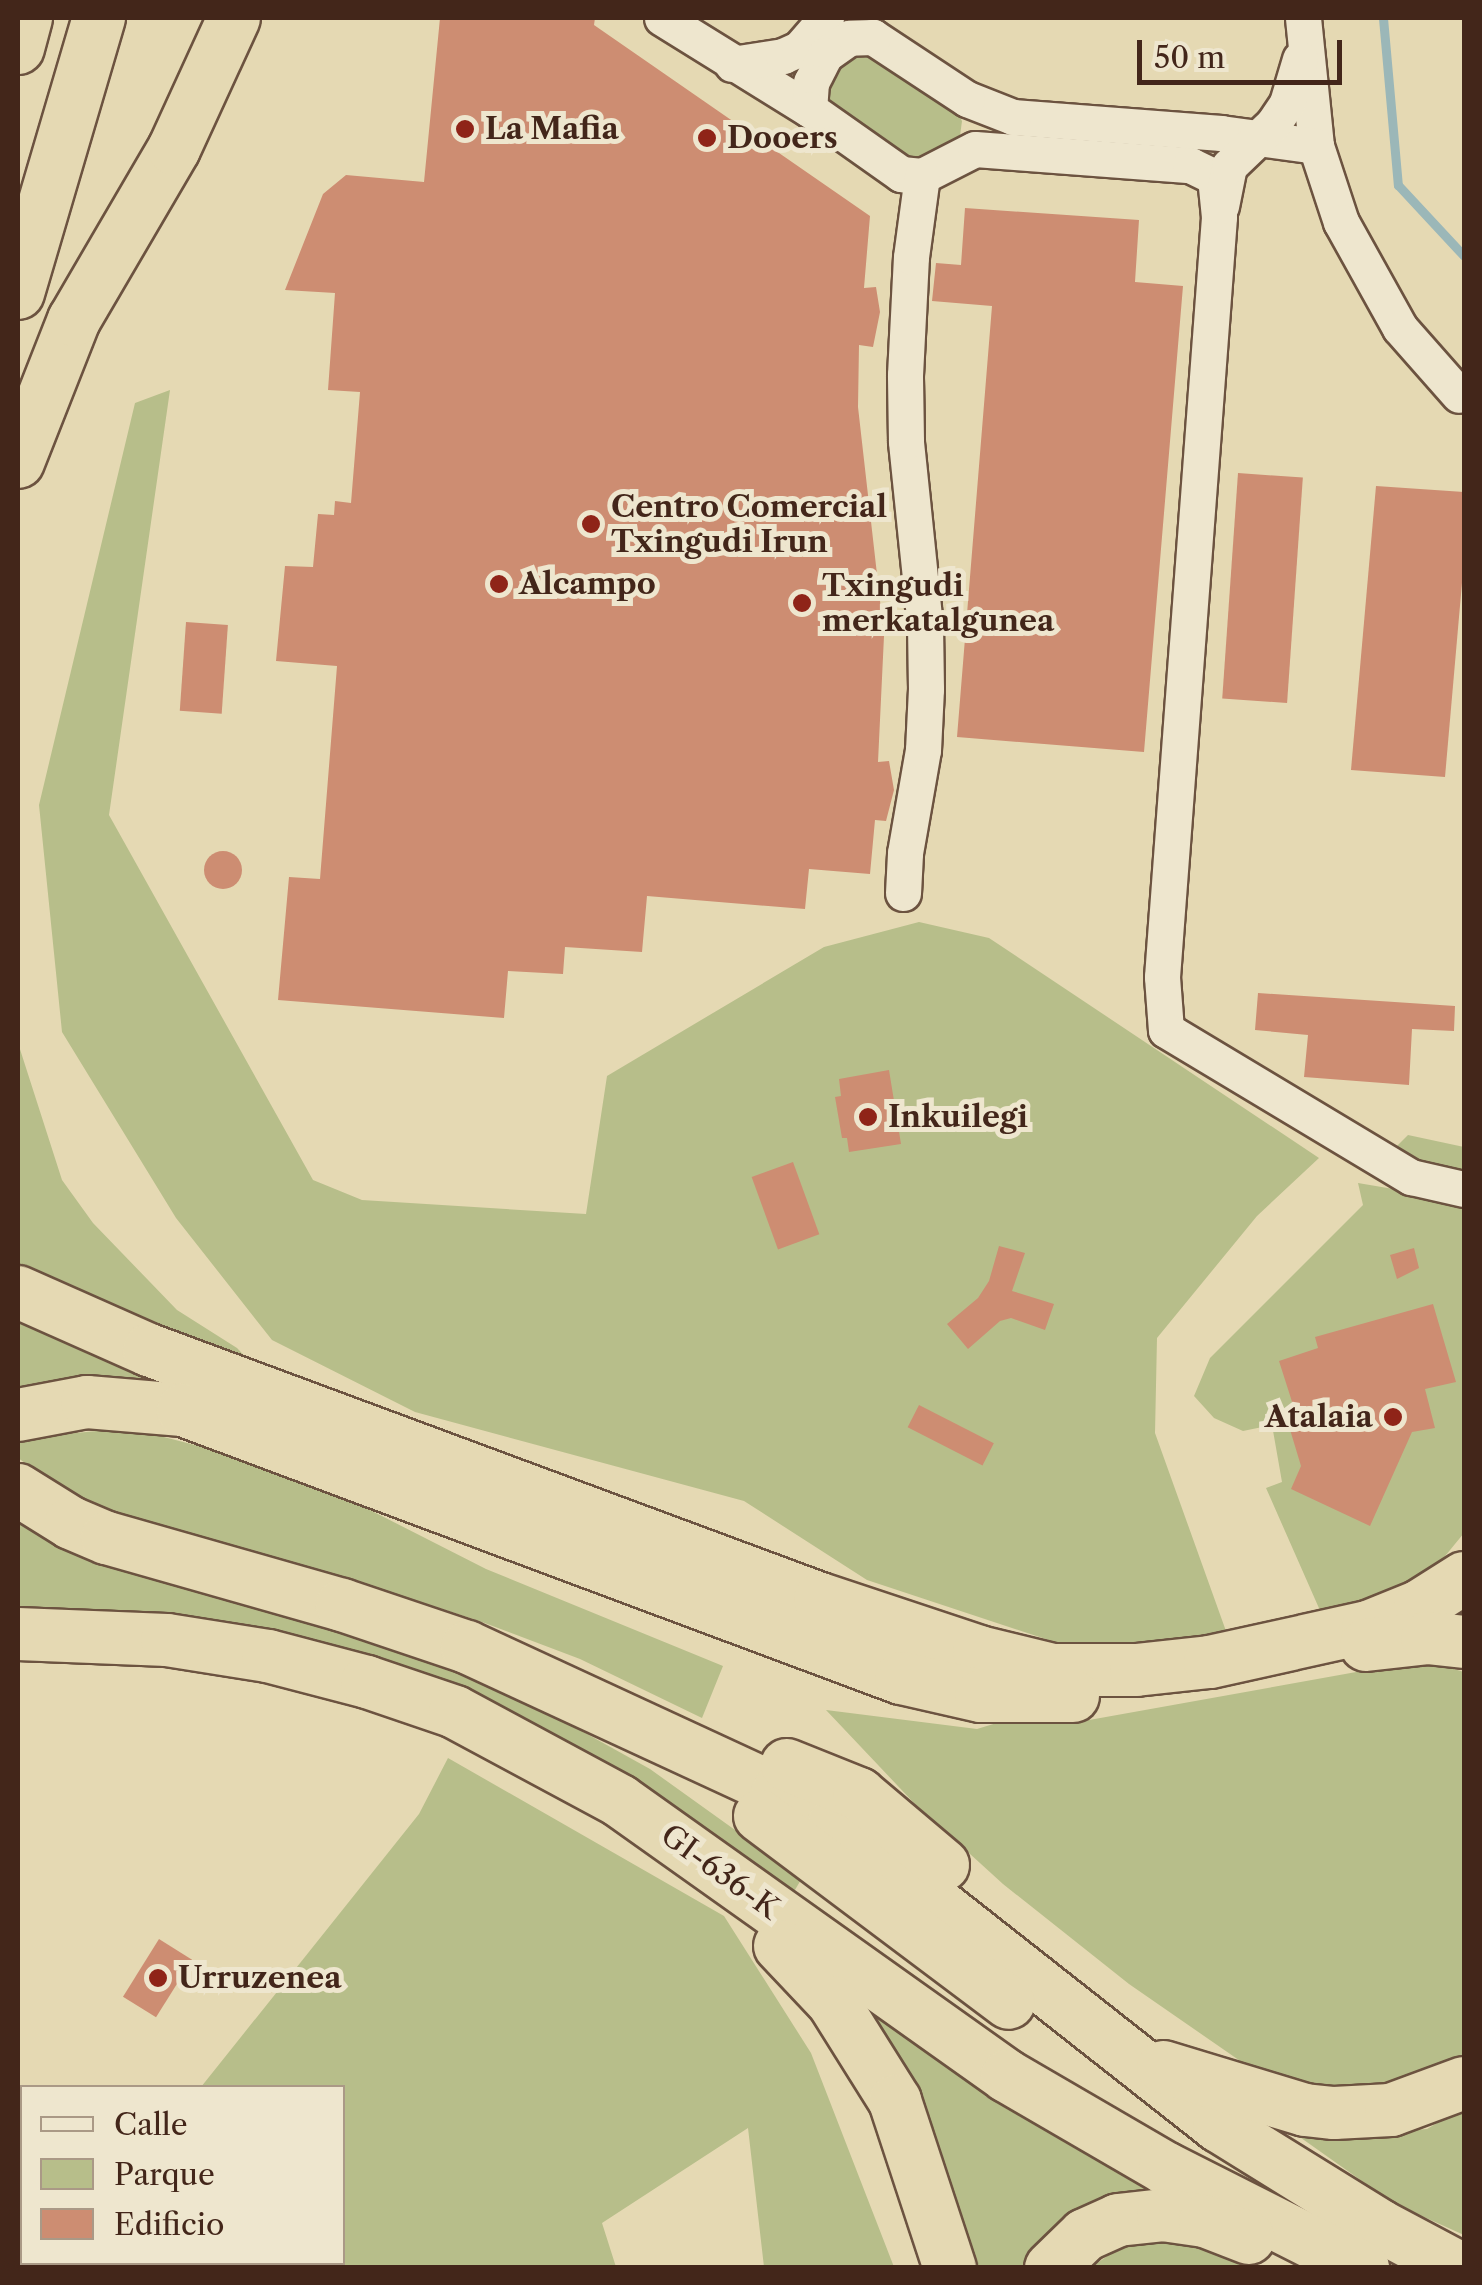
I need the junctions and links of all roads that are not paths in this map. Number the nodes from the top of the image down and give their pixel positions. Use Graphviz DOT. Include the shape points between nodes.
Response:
graph roads {
  1 [pos="26,18"];
  2 [pos="99,18"];
  3 [pos="234,18"];
  4 [pos="662,18"];
  5 [pos="826,18"];
  6 [pos="1303,32"];
  7 [pos="18,48"];
  8 [pos="732,64"];
  9 [pos="967,99"];
  10 [pos="808,109"];
  11 [pos="1259,137"];
  12 [pos="1316,146"];
  13 [pos="937,168"];
  14 [pos="1219,216"];
  15 [pos="18,293"];
  16 [pos="1459,395"];
  17 [pos="18,462"];
  18 [pos="903,892"];
  19 [pos="1464,1190"];
  20 [pos="18,1292"];
  21 [pos="18,1415"];
  22 [pos="27,1496"];
  23 [pos="1464,1578"];
  24 [pos="18,1634"];
  25 [pos="1464,1642"];
  26 [pos="268,1656"];
  27 [pos="666,1741"];
  28 [pos="1126,2056"];
  29 [pos="1464,2083"];
  30 [pos="950,2268"];
  31 [pos="1051,2268"];
  32 [pos="1314,2268"];
  33 [pos="1364,2268"];
  34 [pos="1459,2268"];
  1 -- 7 [label="highway"];
  2 -- 15 [label="highway"];
  3 -- 17 [label="highway" via="174,150 74,320"];
  4 -- 8 [label="street"];
  5 -- 8 [label="street" via="784,56"];
  6 -- 11 [label="street" via="1287,103"];
  6 -- 12 [label="street"];
  8 -- 10 [label="street"];
  9 -- 10 [label="street" via="874,37 849,38 825,54 811,82"];
  9 -- 11 [label="street" via="1013,116"];
  9 -- 13 [label="street" via="969,133"];
  10 -- 13 [label="street" via="901,174"];
  11 -- 12 [label="street"];
  11 -- 14 [label="street" via="1229,166"];
  12 -- 16 [label="street" via="1369,278 1412,344"];
  13 -- 14 [label="street" via="975,149 1190,165 1214,178"];
  13 -- 18 [label="street" via="911,257 905,375 926,689"];
  14 -- 19 [label="street" via="1162,977 1166,1030 1412,1177"];
  20 -- 23 [label="highway" via="149,1350 820,1600 1053,1670 1210,1662 1368,1627"];
  21 -- 25 [label="highway" via="87,1402 183,1410 888,1674 953,1692 1110,1694 1401,1639"];
  22 -- 27 [label="highway" via="107,1538 466,1647"];
  24 -- 26 [label="highway, GI-636-K" via="167,1640"];
  26 -- 30 [label="highway" via="540,1780 615,1824 762,1929 833,2002 895,2101"];
  26 -- 33 [label="highway, GI-636-K" via="437,1706 527,1748 620,1801 1008,2076 1165,2168"];
  27 -- 28 [label="highway" via="690,1767 1010,2004 1057,2036"];
  27 -- 28 [label="highway" via="767,1757 860,1794 1087,1996"];
  28 -- 29 [label="highway" via="1334,2113 1390,2110"];
  28 -- 34 [label="highway" via="1299,2179"];
  31 -- 32 [label="highway" via="1084,2235 1118,2220 1163,2215 1205,2221"];
}
